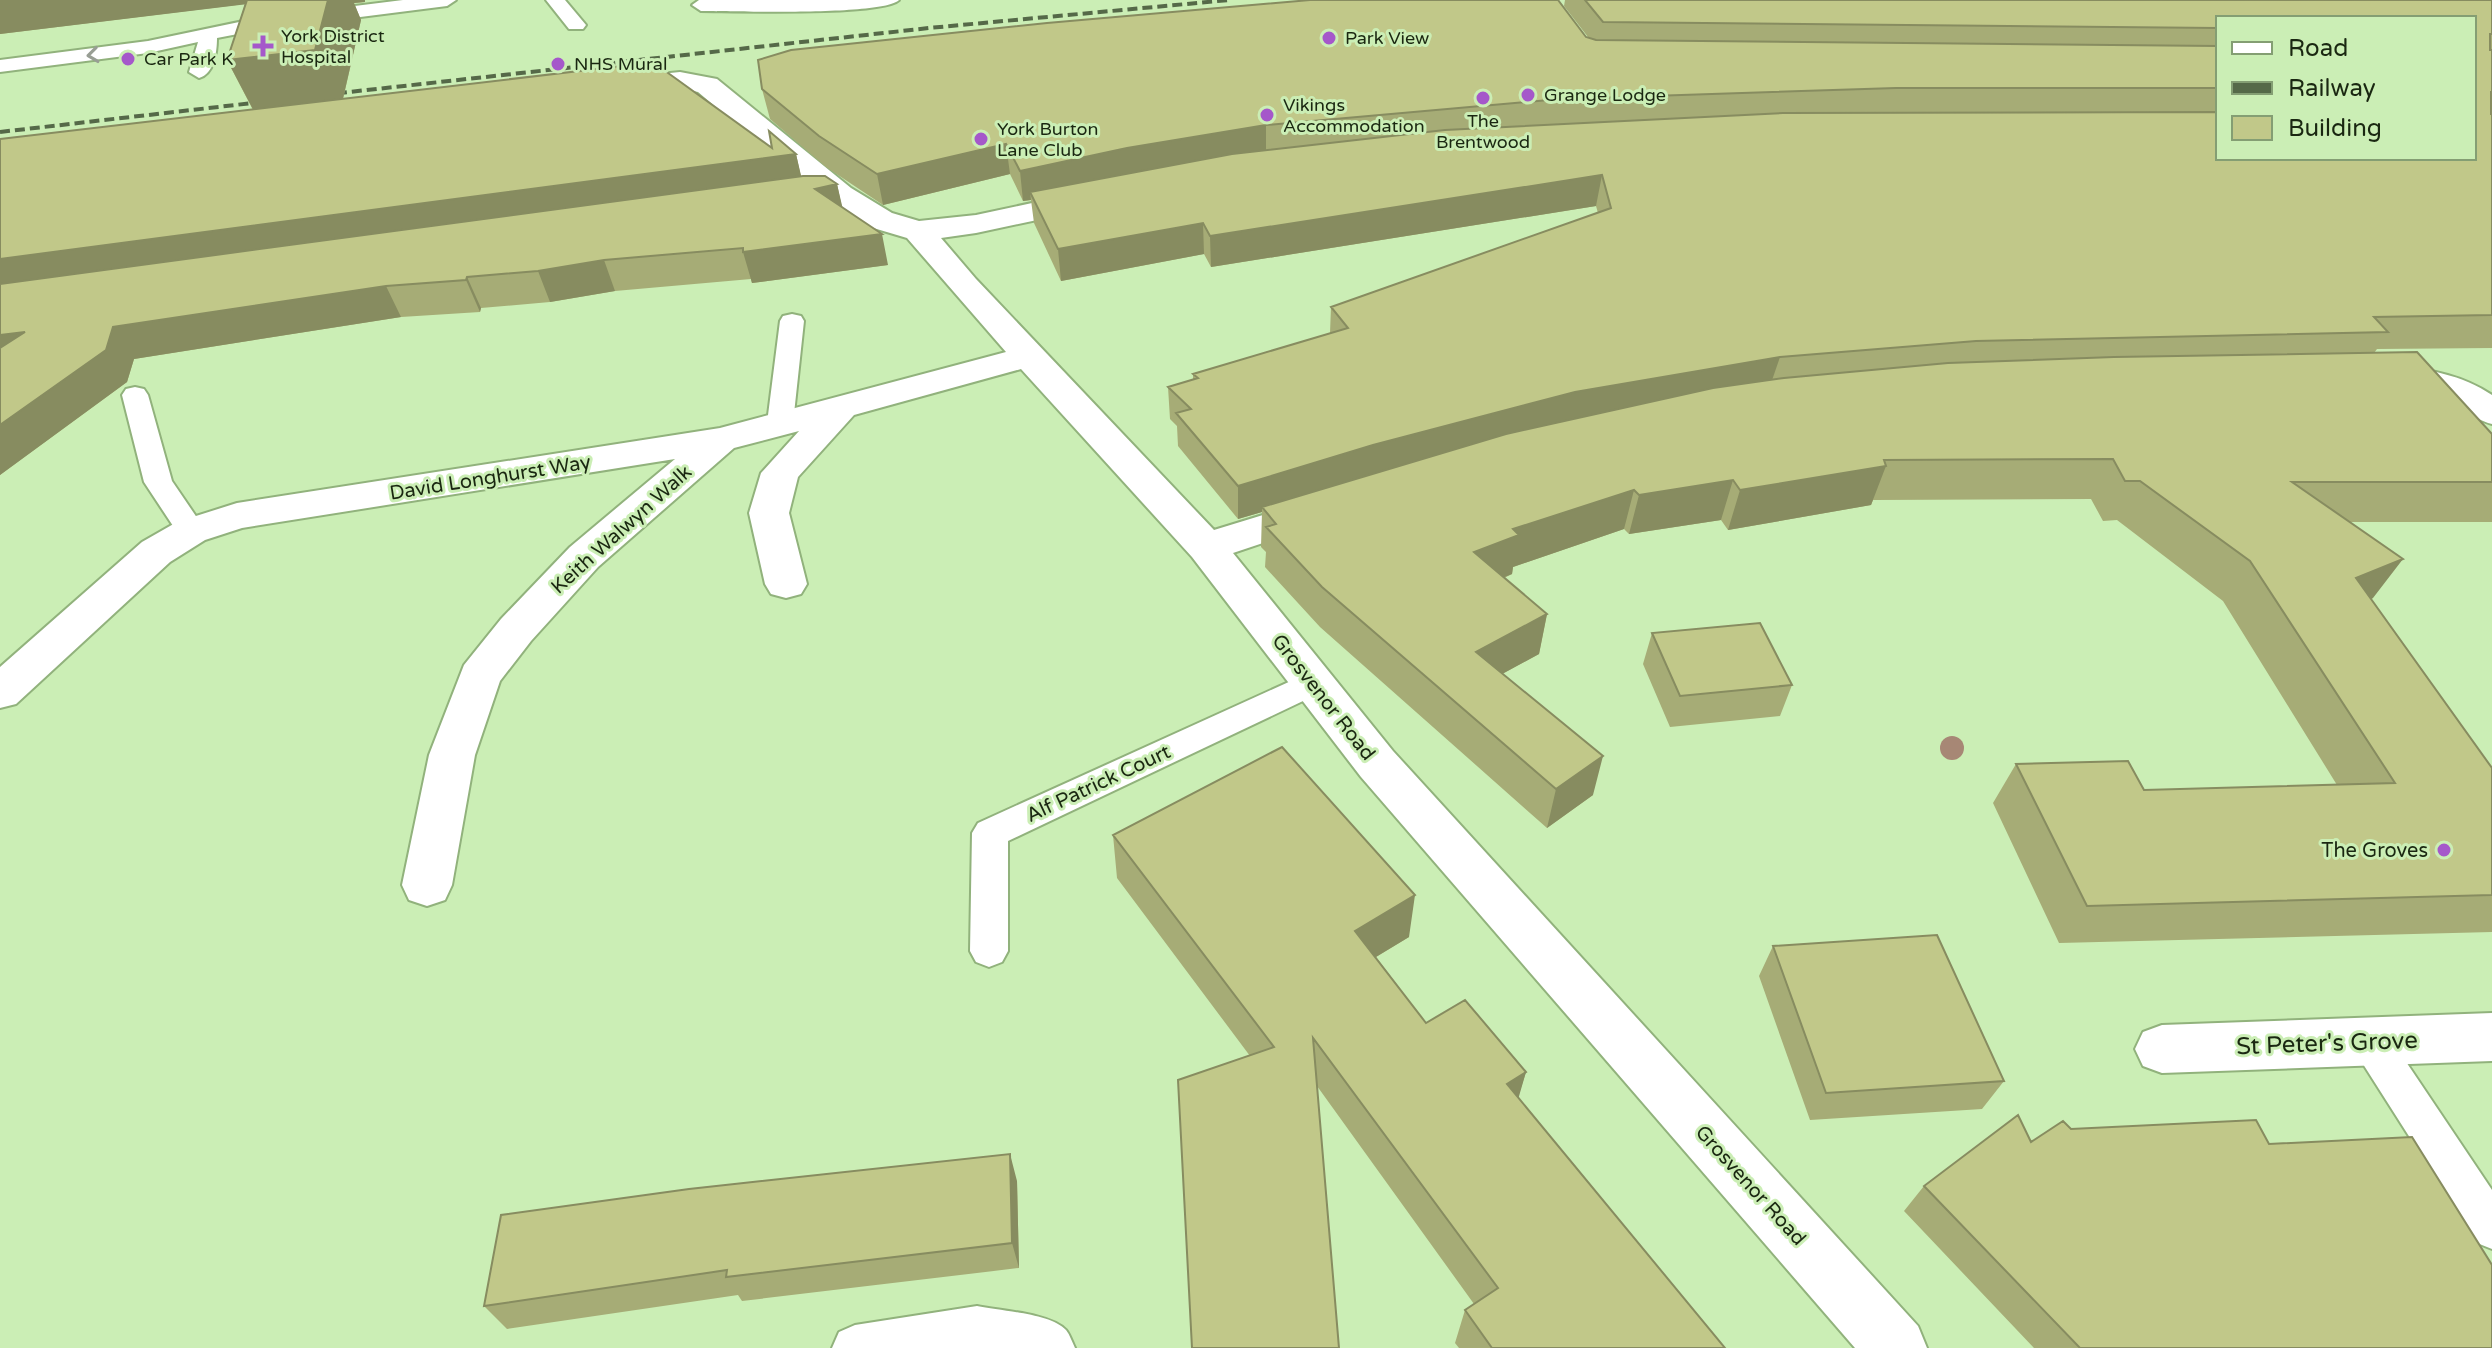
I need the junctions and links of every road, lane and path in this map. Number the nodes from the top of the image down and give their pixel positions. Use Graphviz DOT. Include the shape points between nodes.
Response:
graph roads {
  1 [pos="447,0"];
  2 [pos="555,0"];
  3 [pos="890,0"];
  4 [pos="701,5"];
  5 [pos="576,25"];
  6 [pos="208,35"];
  7 [pos="0,66"];
  8 [pos="199,72"];
  9 [pos="599,88"];
  10 [pos="840,195"];
  11 [pos="1113,195"];
  12 [pos="795,197"];
  13 [pos="918,231"];
  14 [pos="792,321"];
  15 [pos="1030,356"];
  16 [pos="2359,379"];
  17 [pos="135,395"];
  18 [pos="839,410"];
  19 [pos="2492,413"];
  20 [pos="780,423"];
  21 [pos="721,440"];
  22 [pos="1356,499"];
  23 [pos="191,531"];
  24 [pos="1206,547"];
  25 [pos="786,584"];
  26 [pos="1313,683"];
  27 [pos="0,692"];
  28 [pos="427,885"];
  29 [pos="989,951"];
  30 [pos="2492,1037"];
  31 [pos="2370,1041"];
  32 [pos="2162,1049"];
  33 [pos="2492,1228"];
  34 [pos="855,1348"];
  35 [pos="1052,1348"];
  36 [pos="1896,1348"];
  1 -- 6 [label="lane"];
  2 -- 5 [label="lane"];
  3 -- 4 [label="lane"];
  6 -- 7 [label="lane, one-way"];
  6 -- 8 [label="lane"];
  9 -- 10 [label="street" via="680,80 730,87"];
  10 -- 12 [label="street"];
  10 -- 13 [label="street" via="881,220"];
  11 -- 13 [label="street"];
  13 -- 15 [label="street, Grosvenor Road"];
  14 -- 20 [label="lane"];
  15 -- 18 [label="street, David Longhurst Way"];
  15 -- 24 [label="street, Grosvenor Road"];
  16 -- 19 [label="street" via="2422,377 2474,396"];
  17 -- 23 [label="lane" via="158,482"];
  18 -- 20 [label="street, David Longhurst Way"];
  18 -- 25 [label="street" via="780,473 769,513"];
  20 -- 21 [label="street, David Longhurst Way"];
  21 -- 23 [label="street, David Longhurst Way" via="237,516"];
  21 -- 28 [label="street, Keith Walwyn Walk" via="584,557 480,676 452,755"];
  22 -- 24 [label="street"];
  23 -- 27 [label="street, David Longhurst Way" via="156,552"];
  24 -- 26 [label="street, Grosvenor Road"];
  26 -- 29 [label="lane, Alf Patrick Court" via="990,833"];
  26 -- 36 [label="street, Grosvenor Road" via="1377,764"];
  30 -- 31 [label="street, St Peter's Grove"];
  31 -- 32 [label="street, St Peter's Grove"];
  31 -- 33 [label="lane"];
  34 -- 35 [label="lane" via="977,1329 1043,1341"];
}
